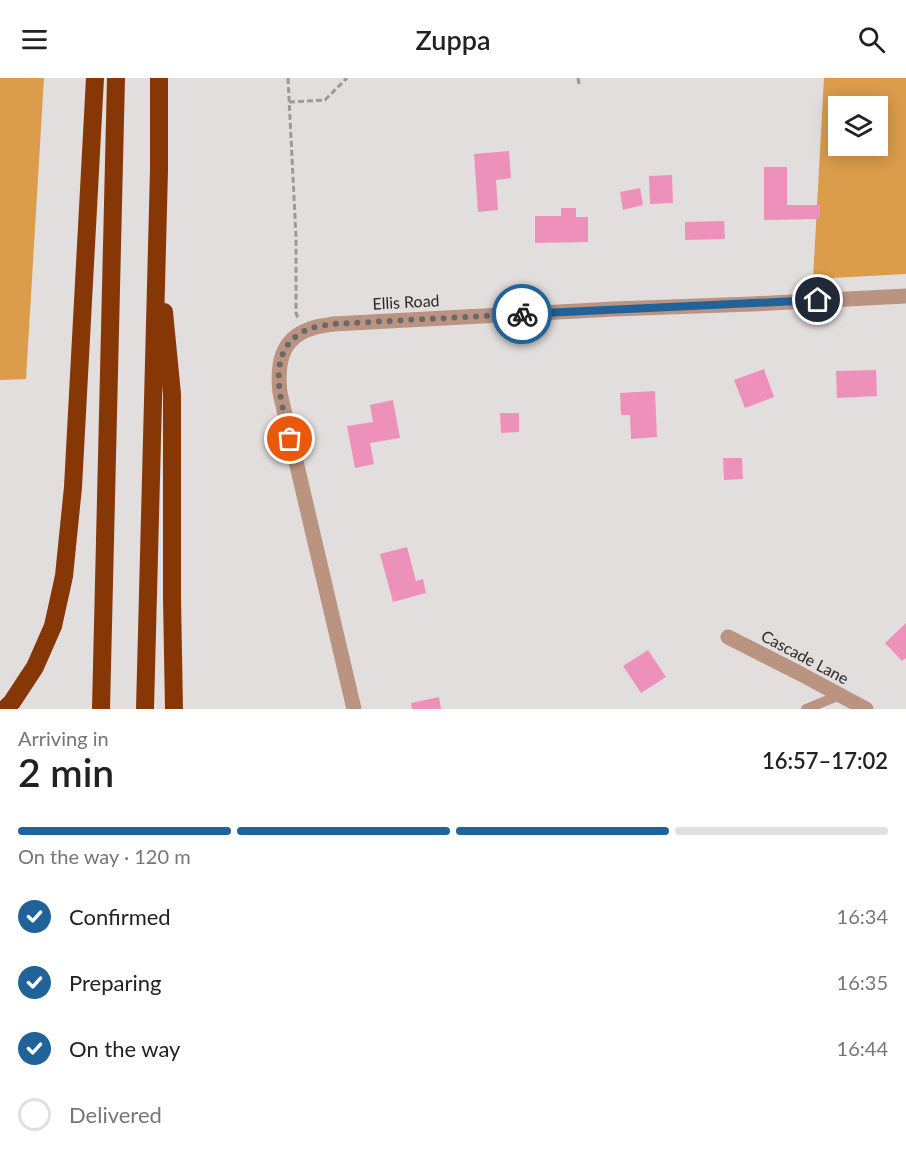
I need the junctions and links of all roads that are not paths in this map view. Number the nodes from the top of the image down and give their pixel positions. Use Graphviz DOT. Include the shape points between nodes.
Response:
graph roads {
  1 [pos="95,78"];
  2 [pos="116,78"];
  3 [pos="159,78"];
  4 [pos="157,236"];
  5 [pos="906,296"];
  6 [pos="728,637"];
  7 [pos="840,695"];
  8 [pos="5,709"];
  9 [pos="101,709"];
  10 [pos="145,709"];
  11 [pos="174,709"];
  12 [pos="354,709"];
  13 [pos="806,709"];
  14 [pos="866,709"];
  1 -- 8 [label="highway" via="73,487 64,576 53,626 35,668"];
  2 -- 9 [label="highway"];
  3 -- 4 [label="highway"];
  4 -- 10 [label="highway"];
  4 -- 11 [label="highway" via="172,394"];
  5 -- 12 [label="street, Ellis Road" via="333,324 298,335 289,343 279,365 280,393"];
  6 -- 7 [label="street, Cascade Lane"];
  7 -- 13 [label="lane"];
  7 -- 14 [label="street, Cascade Lane"];
}
